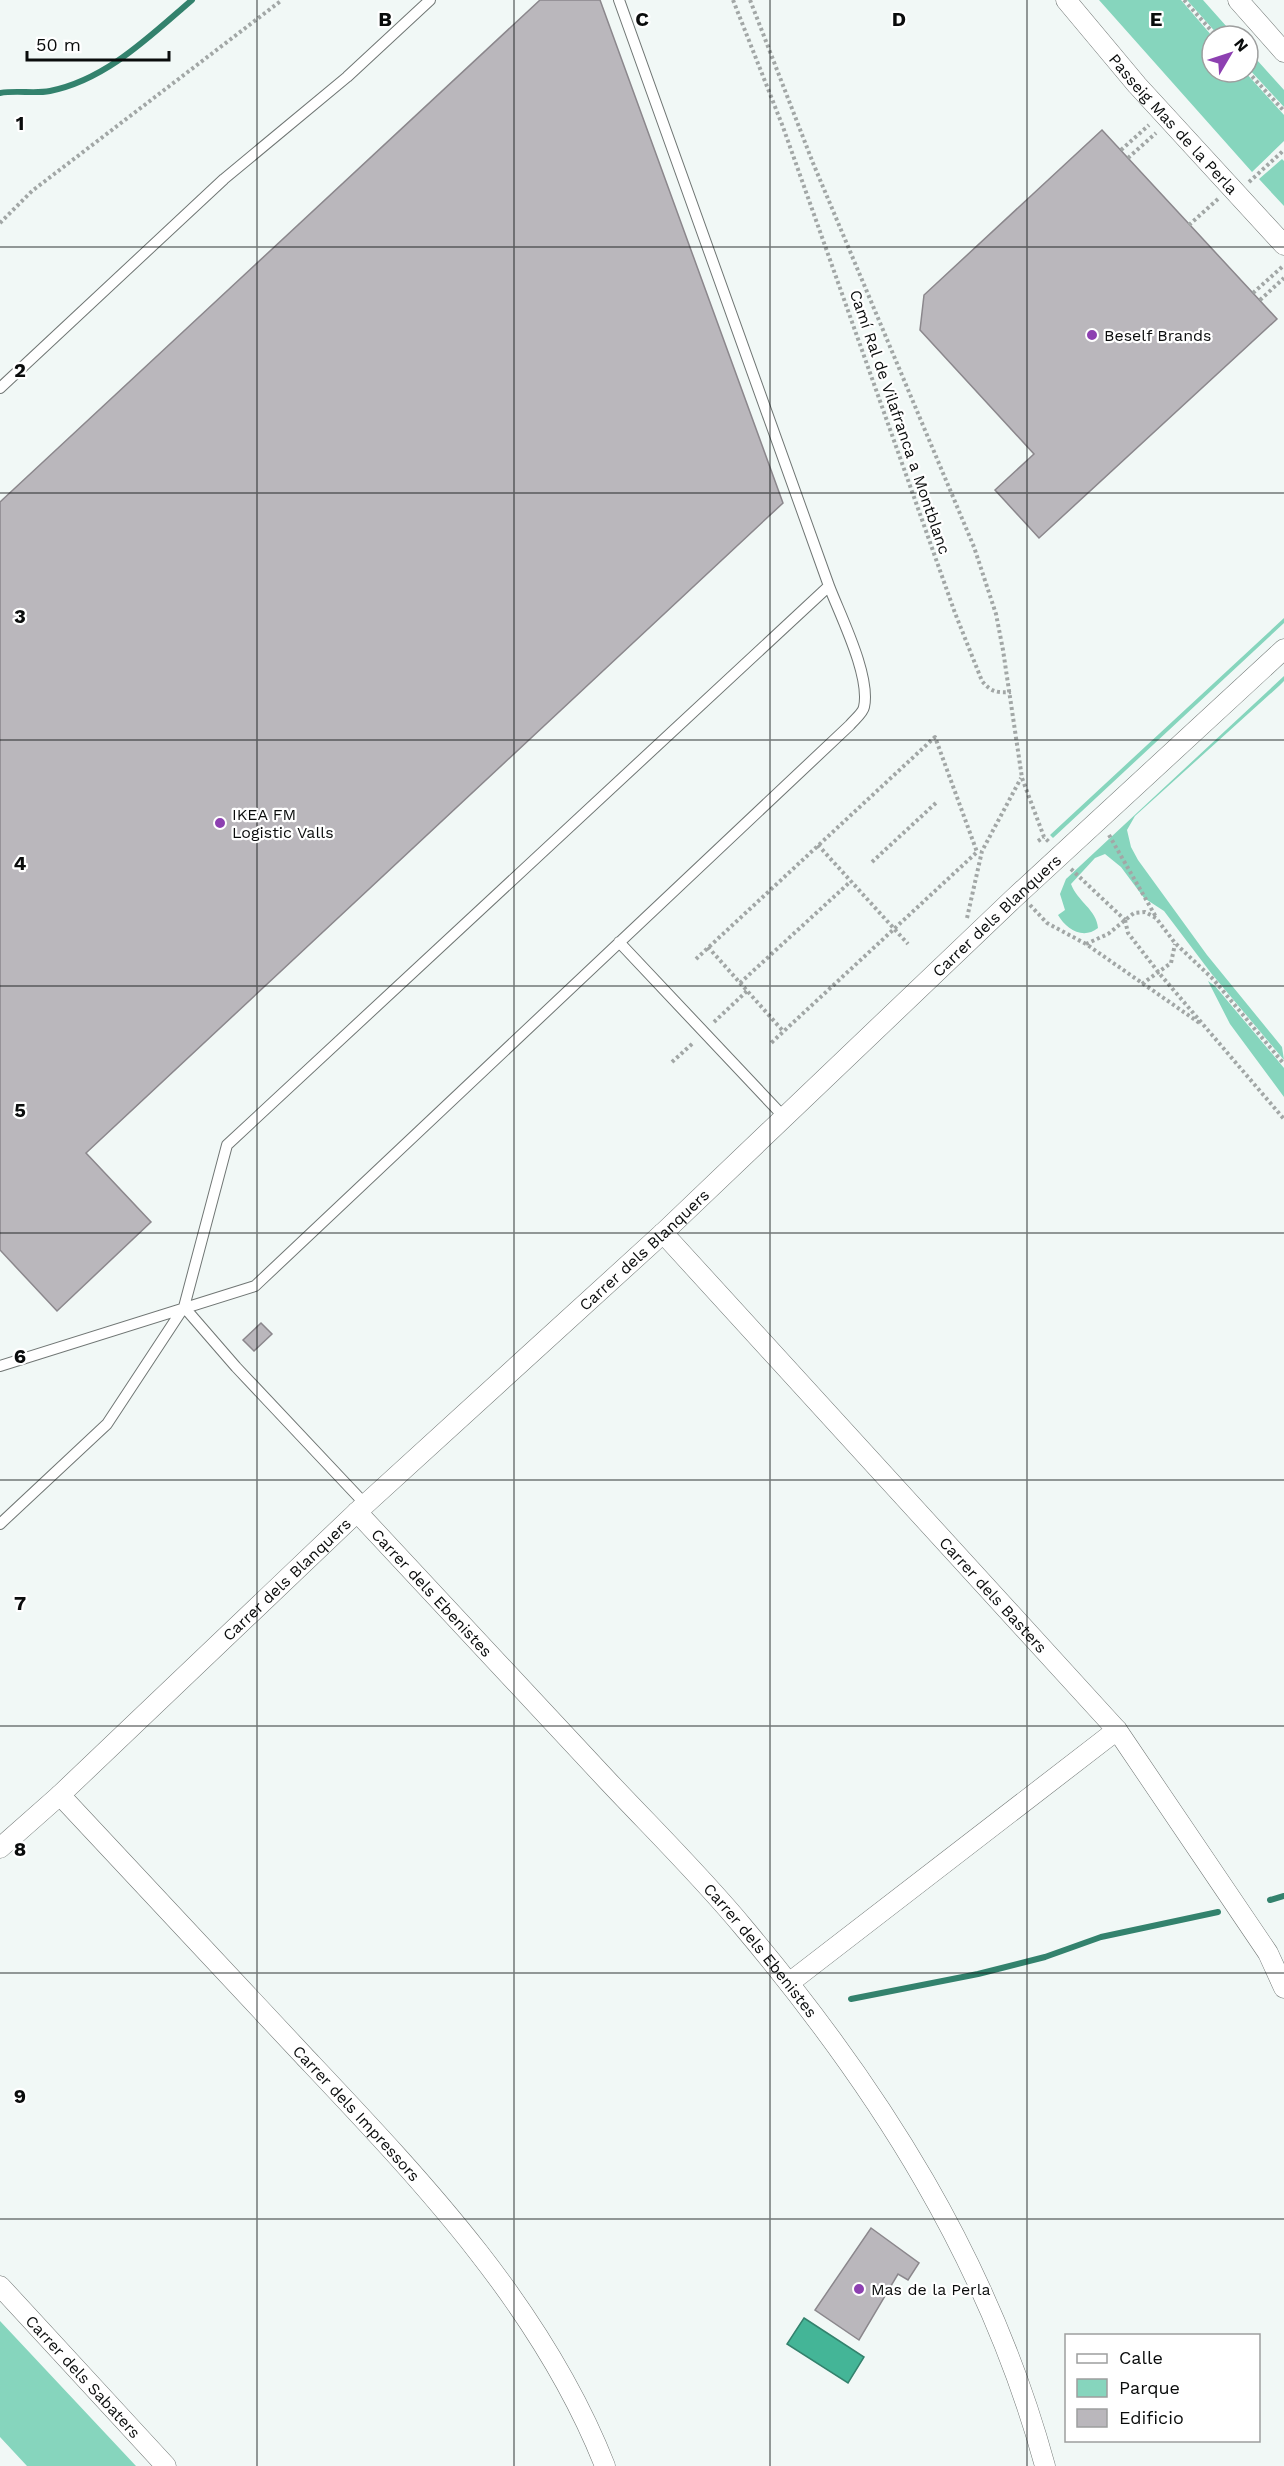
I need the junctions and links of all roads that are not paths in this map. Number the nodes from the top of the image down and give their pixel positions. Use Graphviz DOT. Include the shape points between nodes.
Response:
graph roads {
  1 [pos="430,0"];
  2 [pos="619,0"];
  3 [pos="1066,0"];
  4 [pos="1238,0"];
  5 [pos="1284,52"];
  6 [pos="1284,245"];
  7 [pos="0,388"];
  8 [pos="829,586"];
  9 [pos="1284,649"];
  10 [pos="619,942"];
  11 [pos="784,1117"];
  12 [pos="663,1233"];
  13 [pos="184,1306"];
  14 [pos="0,1366"];
  15 [pos="362,1508"];
  16 [pos="0,1524"];
  17 [pos="1117,1730"];
  18 [pos="60,1795"];
  19 [pos="0,1848"];
  20 [pos="789,1983"];
  21 [pos="1284,1988"];
  22 [pos="0,2286"];
  23 [pos="166,2466"];
  24 [pos="605,2466"];
  25 [pos="1045,2466"];
  1 -- 7 [label="lane" via="347,77 224,179"];
  2 -- 8 [label="lane"];
  3 -- 6 [label="street, Passeig Mas de la Perla" via="1137,85"];
  4 -- 5 [label="street"];
  8 -- 10 [label="lane" via="864,683 864,708"];
  8 -- 13 [label="lane" via="227,1145"];
  9 -- 11 [label="street, Carrer dels Blanquers"];
  10 -- 11 [label="lane"];
  10 -- 13 [label="lane" via="255,1286"];
  11 -- 12 [label="street, Carrer dels Blanquers"];
  12 -- 15 [label="street, Carrer dels Blanquers"];
  12 -- 17 [label="street, Carrer dels Basters"];
  13 -- 14 [label="lane"];
  13 -- 15 [label="lane"];
  13 -- 16 [label="lane" via="107,1424"];
  15 -- 18 [label="street, Carrer dels Blanquers"];
  15 -- 20 [label="street, Carrer dels Ebenistes" via="742,1925"];
  17 -- 20 [label="street"];
  17 -- 21 [label="street, Carrer dels Basters" via="1268,1953"];
  18 -- 19 [label="street, Carrer dels Blanquers"];
  18 -- 24 [label="street, Carrer dels Impressors" via="407,2167 480,2254 529,2322 590,2428"];
  20 -- 25 [label="street, Carrer dels Ebenistes" via="887,2120 964,2251 1031,2413"];
  22 -- 23 [label="street, Carrer dels Sabaters"];
}
